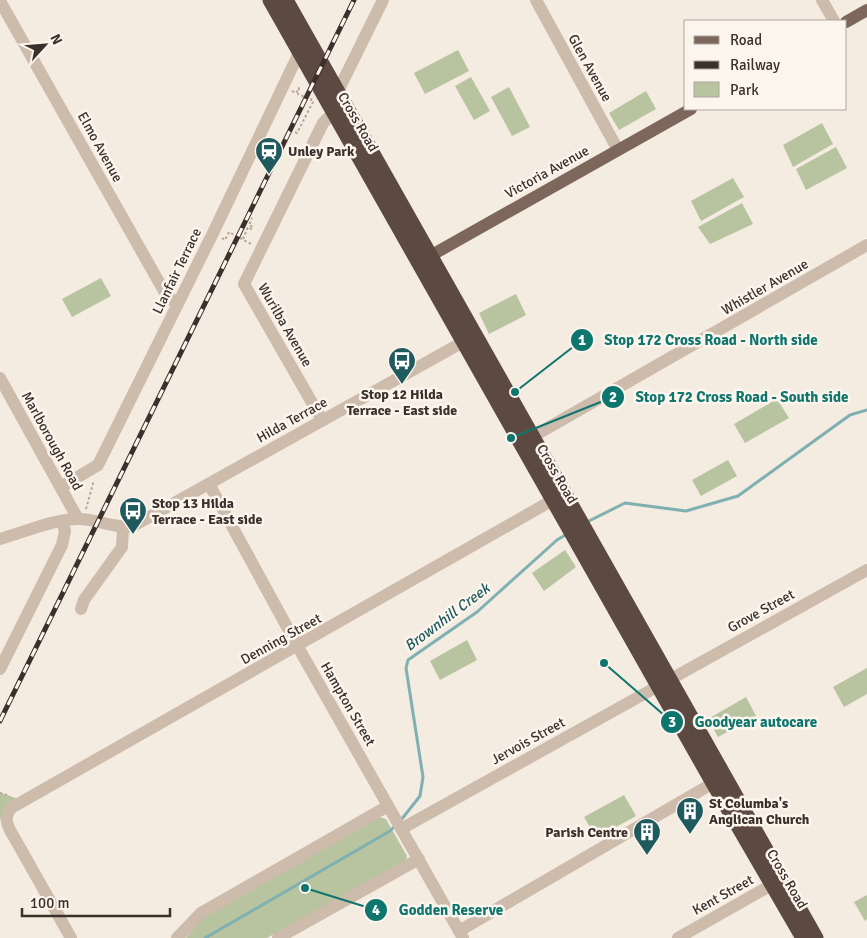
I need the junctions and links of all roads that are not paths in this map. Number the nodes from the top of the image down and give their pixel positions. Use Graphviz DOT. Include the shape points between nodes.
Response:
graph roads {
  1 [pos="270,0"];
  2 [pos="286,0"];
  3 [pos="383,0"];
  4 [pos="536,0"];
  5 [pos="822,0"];
  6 [pos="2,2"];
  7 [pos="867,10"];
  8 [pos="833,20"];
  9 [pos="847,21"];
  10 [pos="300,51"];
  11 [pos="338,91"];
  12 [pos="689,110"];
  13 [pos="334,112"];
  14 [pos="618,150"];
  15 [pos="867,245"];
  16 [pos="425,259"];
  17 [pos="177,305"];
  18 [pos="469,338"];
  19 [pos="0,378"];
  20 [pos="322,420"];
  21 [pos="526,440"];
  22 [pos="209,484"];
  23 [pos="61,487"];
  24 [pos="560,497"];
  25 [pos="81,519"];
  26 [pos="62,520"];
  27 [pos="122,528"];
  28 [pos="0,539"];
  29 [pos="867,570"];
  30 [pos="81,609"];
  31 [pos="298,647"];
  32 [pos="0,669"];
  33 [pos="663,682"];
  34 [pos="719,780"];
  35 [pos="388,806"];
  36 [pos="399,825"];
  37 [pos="419,859"];
  38 [pos="777,882"];
  39 [pos="461,934"];
  40 [pos="71,938"];
  41 [pos="177,938"];
  42 [pos="278,938"];
  43 [pos="678,938"];
  44 [pos="802,938"];
  45 [pos="816,938"];
  1 -- 10 [label="highway, Cross Road"];
  2 -- 11 [label="highway, Cross Road"];
  3 -- 11 [label="street"];
  4 -- 14 [label="street, Glen Avenue"];
  5 -- 8 [label="street"];
  6 -- 17 [label="street, Elmo Avenue" via="164,291"];
  7 -- 9 [label="main road"];
  10 -- 13 [label="highway, Cross Road"];
  10 -- 17 [label="street, Llanfair Terrace"];
  11 -- 16 [label="highway, Cross Road"];
  12 -- 14 [label="main road, Victoria Avenue"];
  13 -- 16 [label="highway, Cross Road"];
  13 -- 20 [label="street, Wurilba Avenue" via="323,123 244,284"];
  14 -- 16 [label="main road, Victoria Avenue"];
  15 -- 21 [label="street, Whistler Avenue"];
  16 -- 18 [label="highway, Cross Road"];
  17 -- 23 [label="street, Llanfair Terrace" via="98,465"];
  18 -- 20 [label="street, Hilda Terrace"];
  18 -- 21 [label="highway, Cross Road"];
  19 -- 23 [label="street, Marlborough Road"];
  20 -- 22 [label="street, Hilda Terrace"];
  21 -- 24 [label="highway, Cross Road"];
  22 -- 27 [label="street, Hilda Terrace" via="141,522"];
  22 -- 31 [label="street, Hampton Street"];
  23 -- 25 [label="street, Marlborough Road"];
  24 -- 31 [label="street, Denning Street"];
  24 -- 33 [label="highway, Cross Road"];
  25 -- 26 [label="street"];
  25 -- 27 [label="street"];
  26 -- 28 [label="street"];
  26 -- 32 [label="street" via="65,531 62,545"];
  27 -- 30 [label="street" via="122,548 84,600"];
  29 -- 33 [label="street, Grove Street"];
  31 -- 35 [label="street, Hampton Street"];
  31 -- 40 [label="street, Denning Street" via="11,808 6,822"];
  33 -- 34 [label="highway, Cross Road"];
  33 -- 36 [label="street, Jervois Street"];
  34 -- 38 [label="highway, Cross Road"];
  34 -- 39 [label="street"];
  35 -- 36 [label="street, Hampton Street"];
  35 -- 41 [label="street" via="202,913"];
  36 -- 37 [label="street, Hampton Street"];
  37 -- 39 [label="street, Hampton Street"];
  37 -- 42 [label="street"];
  38 -- 43 [label="street, Kent Street"];
  38 -- 44 [label="highway, Cross Road"];
  38 -- 45 [label="highway, Cross Road"];
}
